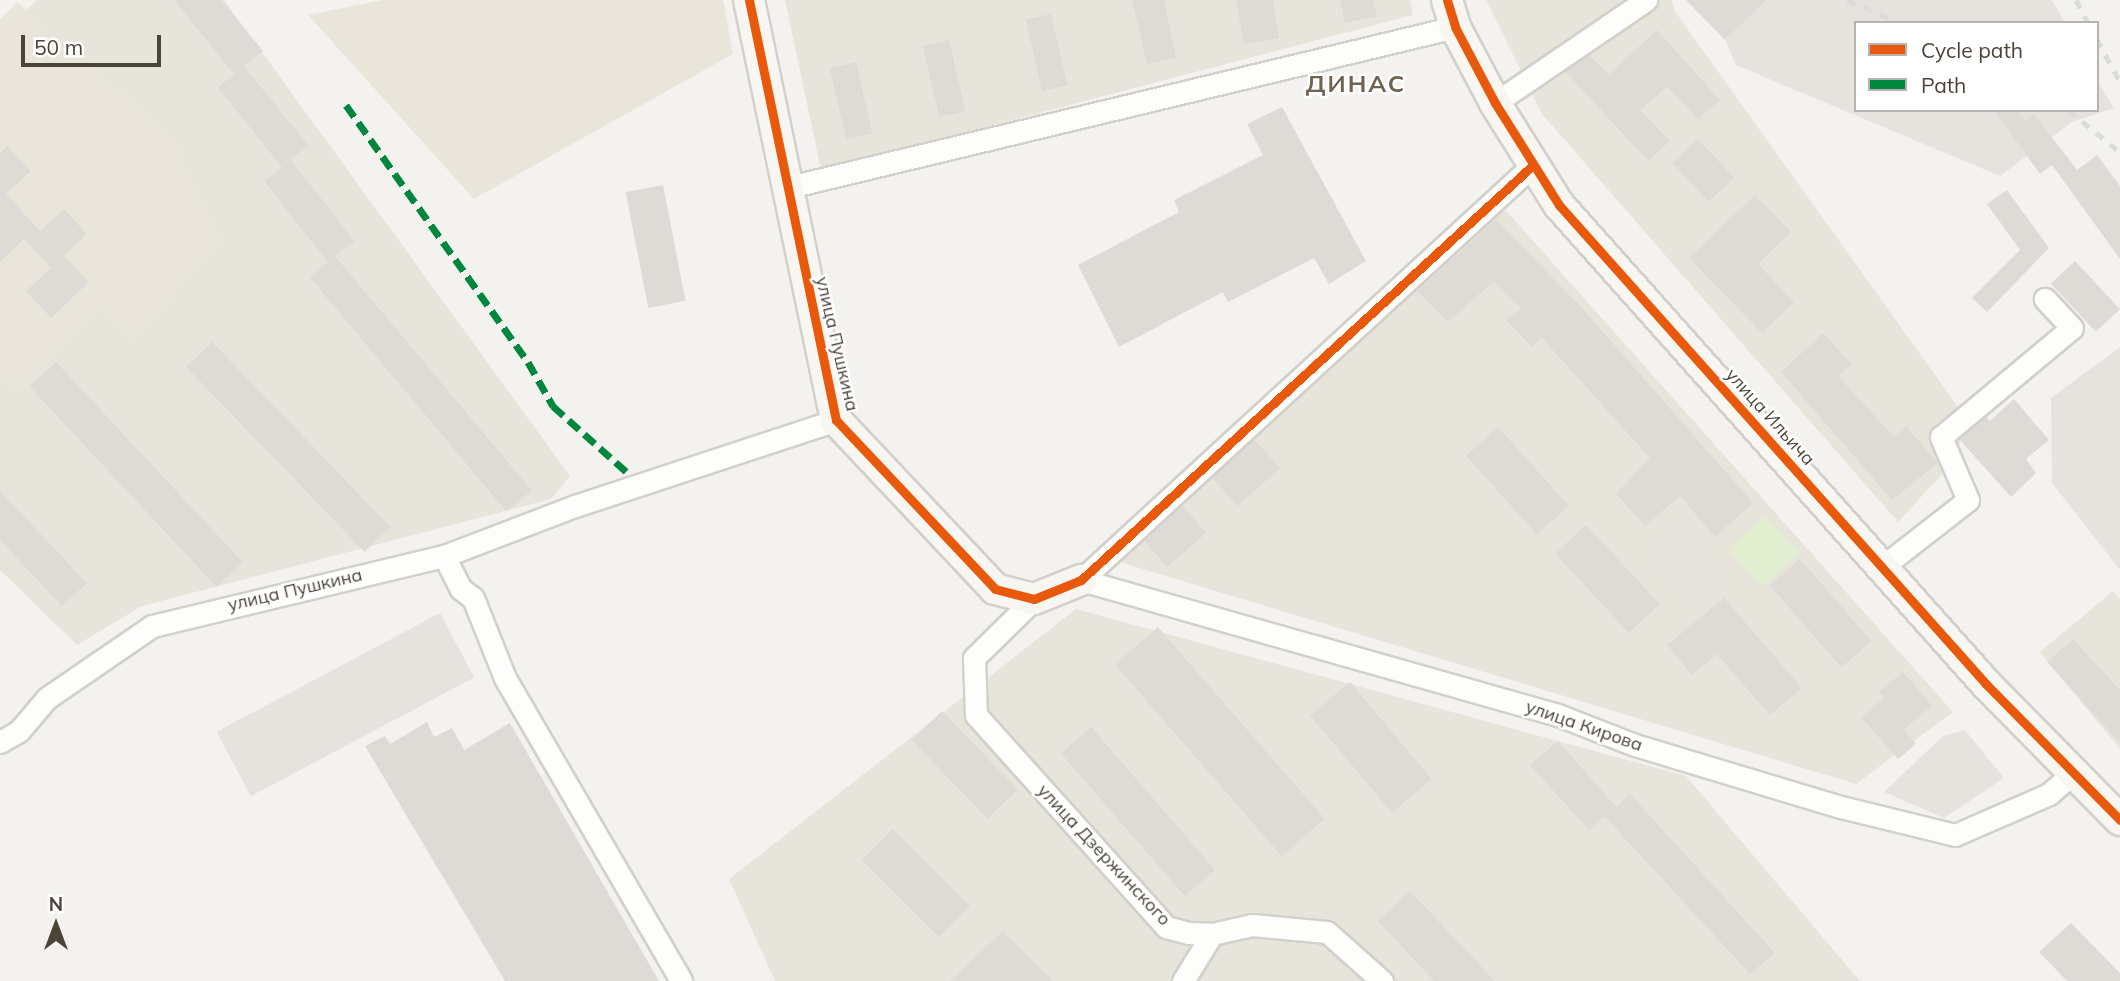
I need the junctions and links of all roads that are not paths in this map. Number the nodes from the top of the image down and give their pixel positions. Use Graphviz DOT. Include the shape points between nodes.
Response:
graph roads {
  1 [pos="749,0"];
  2 [pos="1646,0"];
  3 [pos="1451,14"];
  4 [pos="1495,103"];
  5 [pos="1534,165"];
  6 [pos="785,188"];
  7 [pos="2045,299"];
  8 [pos="836,420"];
  9 [pos="444,556"];
  10 [pos="1882,567"];
  11 [pos="1082,580"];
  12 [pos="1034,599"];
  13 [pos="0,742"];
  14 [pos="2075,771"];
  15 [pos="2120,820"];
  16 [pos="1212,934"];
  17 [pos="681,981"];
  18 [pos="1182,981"];
  19 [pos="1382,981"];
  1 -- 6 [label="street, улица Пушкина"];
  2 -- 4 [label="street"];
  3 -- 4 [label="street, улица Ильича"];
  3 -- 6 [label="street"];
  4 -- 5 [label="street, улица Ильича"];
  5 -- 10 [label="street, улица Ильича" via="1559,205"];
  5 -- 11 [label="street"];
  6 -- 8 [label="street, улица Пушкина"];
  7 -- 10 [label="street" via="2072,328 1941,437 1968,500"];
  8 -- 9 [label="street, улица Пушкина" via="576,506"];
  8 -- 12 [label="street, улица Пушкина" via="995,589"];
  9 -- 13 [label="street, улица Пушкина" via="152,626 47,698 19,731"];
  9 -- 17 [label="street" via="461,589 473,598 505,678"];
  10 -- 14 [label="street, улица Ильича" via="1986,684"];
  11 -- 12 [label="street"];
  11 -- 14 [label="street, улица Кирова" via="1558,715 1635,745 1841,807 1955,835 2049,794"];
  12 -- 16 [label="street, улица Дзержинского" via="974,658 976,715 1166,927"];
  14 -- 15 [label="street, улица Ильича"];
  16 -- 18 [label="street"];
  16 -- 19 [label="street, улица Дзержинского" via="1252,925 1327,932"];
}
